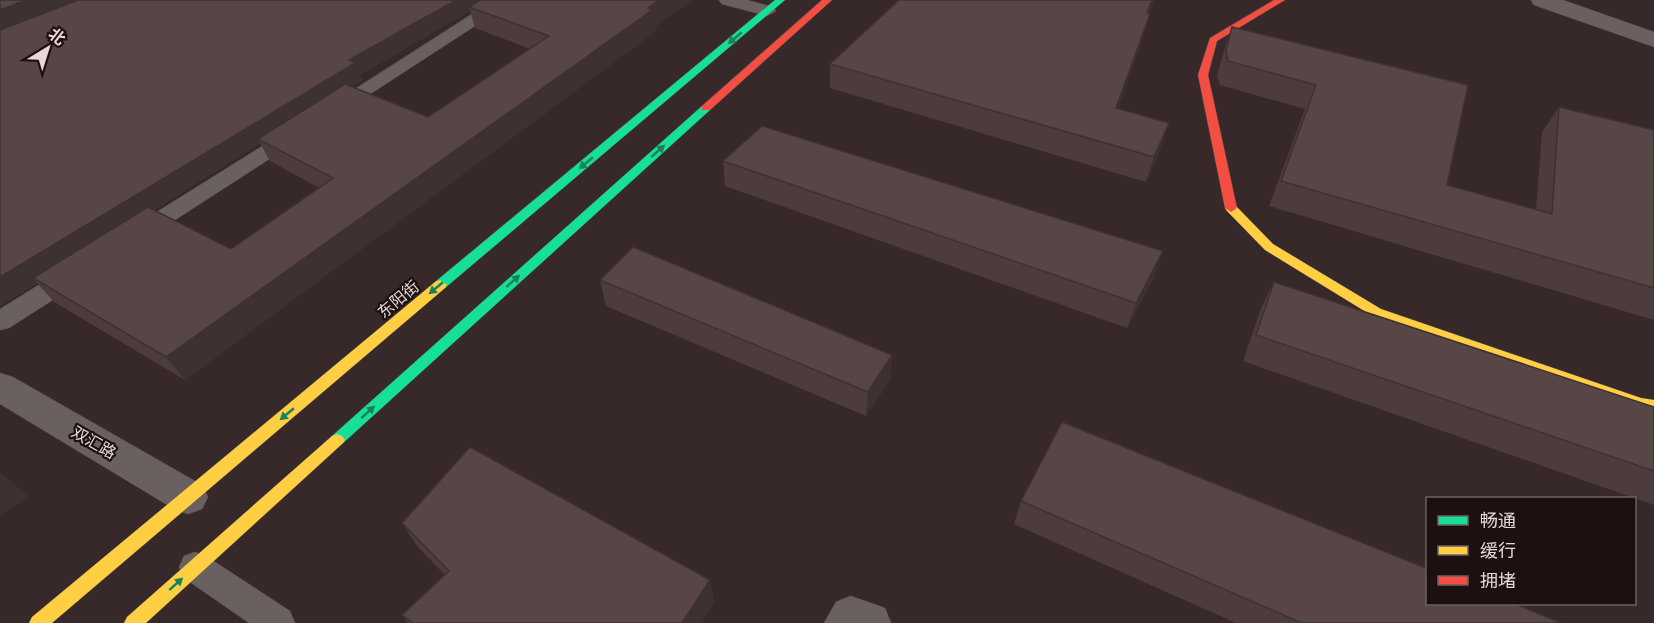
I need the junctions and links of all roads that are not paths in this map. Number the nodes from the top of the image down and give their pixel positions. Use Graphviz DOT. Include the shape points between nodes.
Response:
graph roads {
  1 [pos="506,0"];
  2 [pos="728,0"];
  3 [pos="827,0"];
  4 [pos="1280,0"];
  5 [pos="1542,0"];
  6 [pos="773,5"];
  7 [pos="1654,40"];
  8 [pos="121,244"];
  9 [pos="91,263"];
  10 [pos="0,321"];
  11 [pos="0,387"];
  12 [pos="1654,406"];
  13 [pos="188,497"];
  14 [pos="195,567"];
  15 [pos="38,623"];
  16 [pos="133,623"];
  17 [pos="278,623"];
  18 [pos="846,623"];
  19 [pos="869,623"];
  1 -- 8 [label="lane"];
  2 -- 6 [label="lane"];
  14 -- 3 [label="main road, one-way"];
  4 -- 12 [label="main road" via="1213,40 1203,75 1230,207 1269,247 1376,312"];
  5 -- 7 [label="street"];
  6 -- 13 [label="main road, 东阳街, one-way"];
  9 -- 10 [label="lane"];
  11 -- 13 [label="street, 双汇路"];
  13 -- 15 [label="main road, 东阳街"];
  16 -- 14 [label="main road, one-way"];
  14 -- 17 [label="lane"];
  18 -- 19 [label="street" via="851,617"];
}
